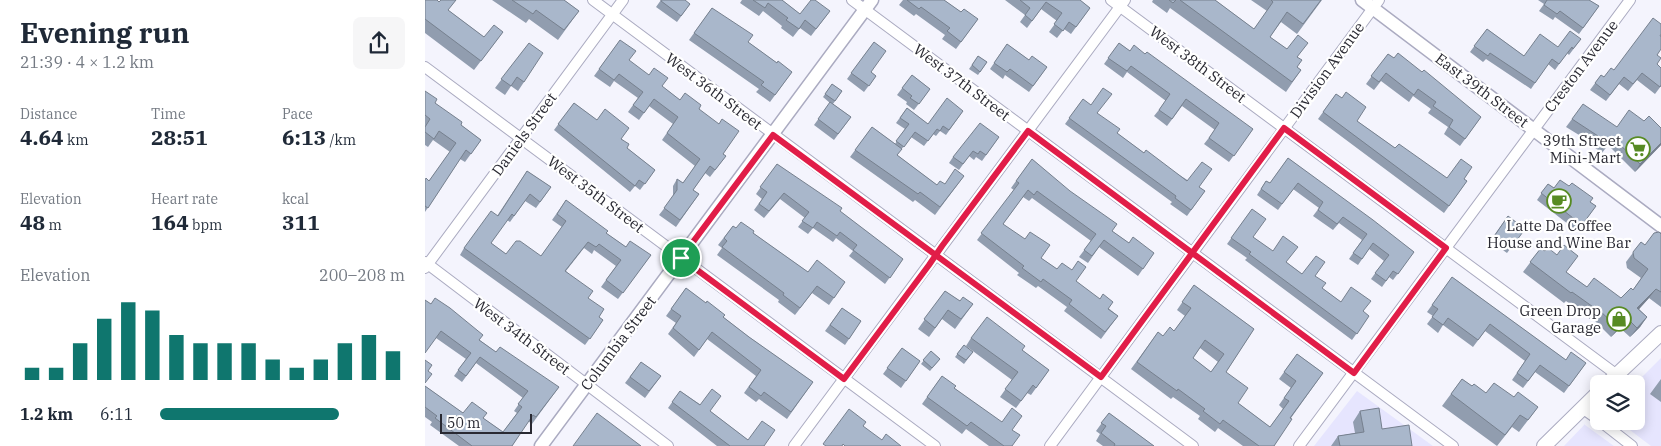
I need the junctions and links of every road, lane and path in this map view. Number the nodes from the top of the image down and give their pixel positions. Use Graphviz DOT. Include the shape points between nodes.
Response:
graph roads {
  1 [pos="593,0"];
  2 [pos="623,0"];
  3 [pos="852,0"];
  4 [pos="1111,0"];
  5 [pos="1362,0"];
  6 [pos="1625,2"];
  7 [pos="1123,3"];
  8 [pos="1376,4"];
  9 [pos="869,5"];
  10 [pos="613,15"];
  11 [pos="425,67"];
  12 [pos="1284,128"];
  13 [pos="1534,129"];
  14 [pos="1028,131"];
  15 [pos="773,135"];
  16 [pos="521,138"];
  17 [pos="1661,226"];
  18 [pos="1446,248"];
  19 [pos="1193,253"];
  20 [pos="936,255"];
  21 [pos="681,258"];
  22 [pos="426,265"];
  23 [pos="1661,333"];
  24 [pos="1354,373"];
  25 [pos="1607,375"];
  26 [pos="1616,375"];
  27 [pos="1101,377"];
  28 [pos="844,379"];
  29 [pos="587,385"];
  30 [pos="1590,400"];
  31 [pos="1582,408"];
  32 [pos="1590,414"];
  33 [pos="1611,430"];
  34 [pos="541,446"];
  35 [pos="668,446"];
  36 [pos="794,446"];
  37 [pos="935,446"];
  38 [pos="1050,446"];
  39 [pos="1193,446"];
  40 [pos="1299,446"];
  41 [pos="1453,446"];
  42 [pos="1544,446"];
  43 [pos="1632,446"];
  1 -- 10 [label="street, West 36th Street"];
  2 -- 10 [label="street, Daniels Street"];
  3 -- 9 [label="street, West 37th Street"];
  4 -- 7 [label="street, West 38th Street"];
  5 -- 8 [label="street, East 39th Street"];
  6 -- 13 [label="street, Creston Avenue"];
  7 -- 12 [label="street, West 38th Street"];
  7 -- 14 [label="street"];
  8 -- 12 [label="street, Division Avenue"];
  8 -- 13 [label="street, East 39th Street"];
  9 -- 14 [label="street, West 37th Street"];
  9 -- 15 [label="street, Columbia Street"];
  10 -- 15 [label="street, West 36th Street"];
  10 -- 16 [label="street, Daniels Street"];
  11 -- 16 [label="street, West 35th Street"];
  12 -- 18 [label="street, West 38th Street"];
  12 -- 19 [label="street, Division Avenue"];
  13 -- 17 [label="street, East 39th Street"];
  13 -- 18 [label="street, Creston Avenue"];
  14 -- 19 [label="street, West 37th Street"];
  14 -- 20 [label="street"];
  15 -- 20 [label="street, West 36th Street"];
  15 -- 21 [label="street, Columbia Street"];
  16 -- 21 [label="street, West 35th Street"];
  16 -- 22 [label="street, Daniels Street"];
  18 -- 24 [label="street, Creston Avenue"];
  18 -- 25 [label="street, West 38th Street"];
  19 -- 24 [label="street, West 37th Street"];
  19 -- 27 [label="street, Division Avenue"];
  20 -- 27 [label="street, West 36th Street"];
  20 -- 28 [label="street"];
  21 -- 28 [label="street, West 35th Street"];
  21 -- 29 [label="street, Columbia Street"];
  22 -- 29 [label="street, West 34th Street"];
  23 -- 26 [label="main road"];
  24 -- 40 [label="street, Creston Avenue"];
  24 -- 41 [label="street, West 37th Street"];
  27 -- 38 [label="street, Division Avenue"];
  27 -- 39 [label="street, West 36th Street"];
  28 -- 36 [label="street"];
  28 -- 37 [label="street, West 35th Street"];
  29 -- 34 [label="street, Columbia Street"];
  29 -- 35 [label="street, West 34th Street"];
  30 -- 31 [label="main road"];
  31 -- 32 [label="street"];
  31 -- 42 [label="main road"];
  33 -- 43 [label="street"];
}
